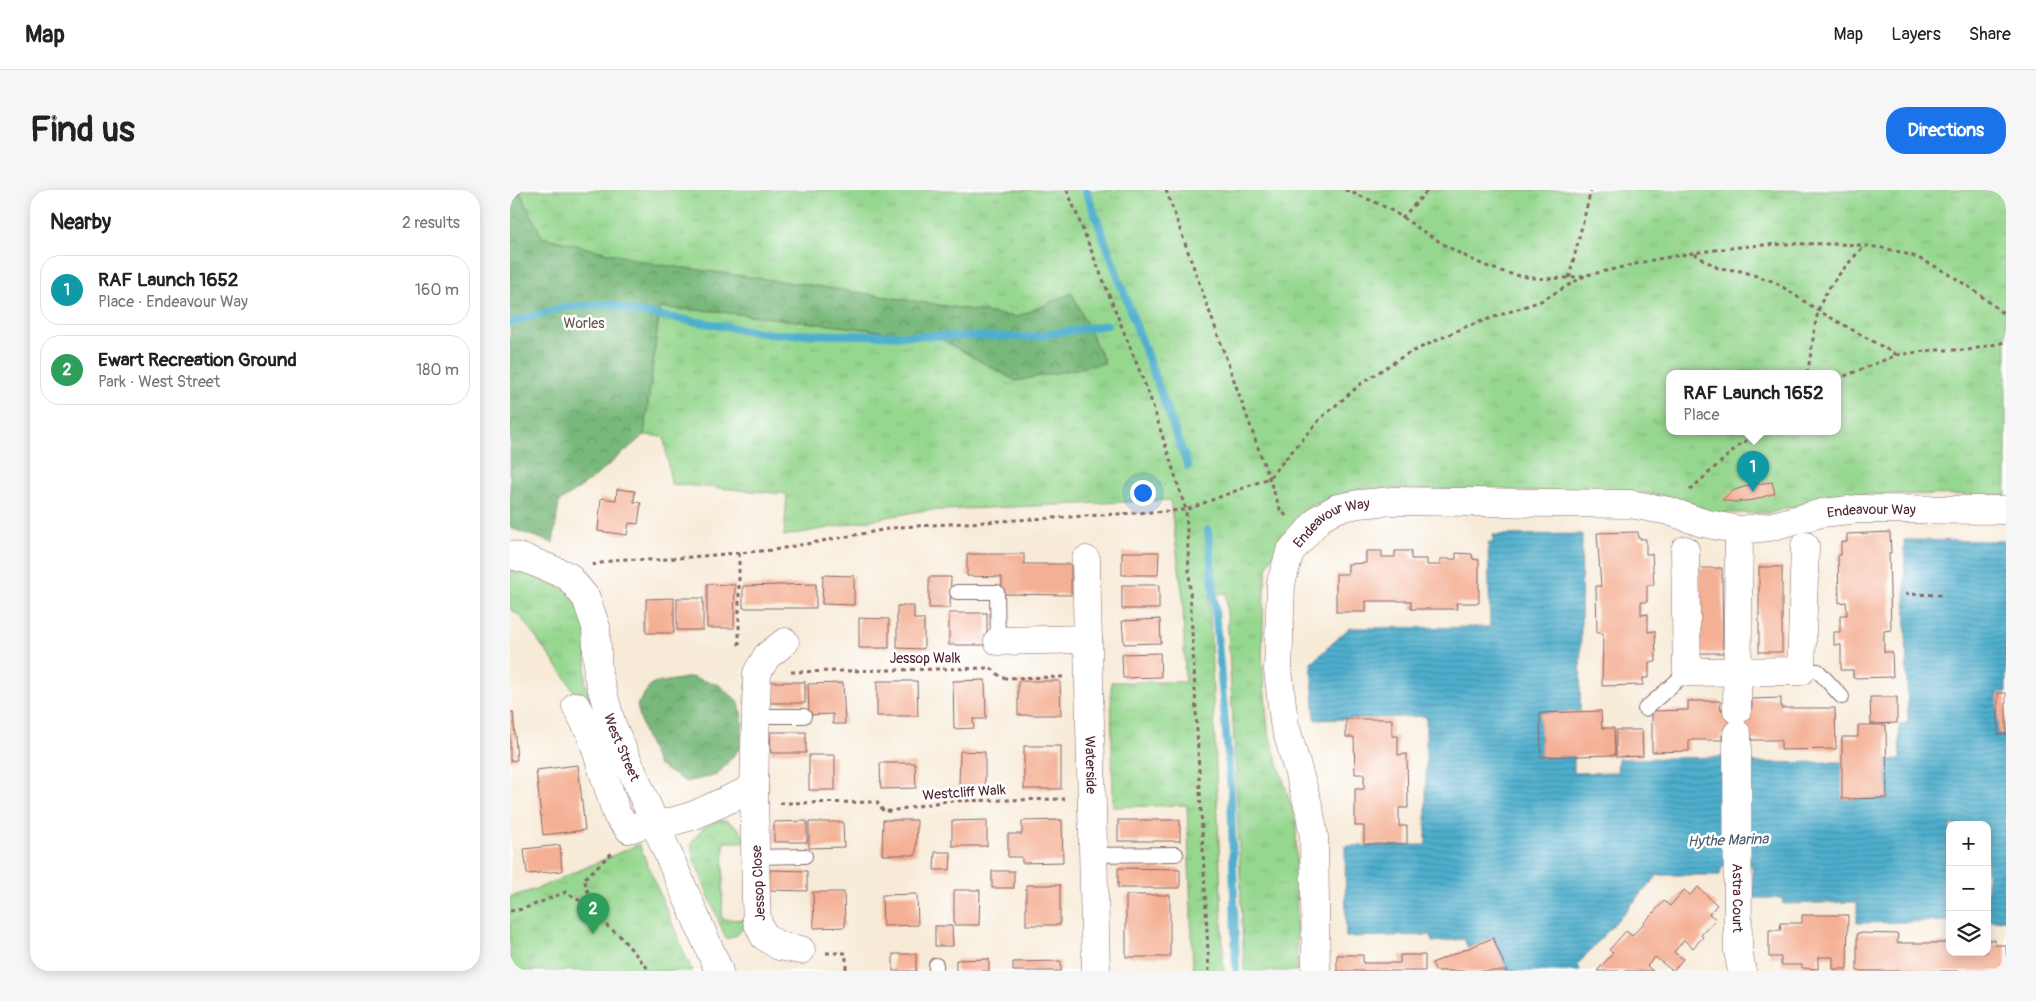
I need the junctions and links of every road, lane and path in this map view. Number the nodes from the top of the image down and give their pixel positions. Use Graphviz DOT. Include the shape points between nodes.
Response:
graph roads {
  1 [pos="1067,190"];
  2 [pos="1166,190"];
  3 [pos="1345,190"];
  4 [pos="1428,190"];
  5 [pos="1591,190"];
  6 [pos="1402,218"];
  7 [pos="1864,245"];
  8 [pos="1694,254"];
  9 [pos="1588,274"];
  10 [pos="1569,278"];
  11 [pos="1819,311"];
  12 [pos="2006,316"];
  13 [pos="2006,342"];
  14 [pos="1897,355"];
  15 [pos="1808,370"];
  16 [pos="1841,377"];
  17 [pos="1754,435"];
  18 [pos="1269,478"];
  19 [pos="1186,510"];
  20 [pos="2006,510"];
  21 [pos="1668,511"];
  22 [pos="1738,530"];
  23 [pos="1303,535"];
  24 [pos="1805,546"];
  25 [pos="1685,550"];
  26 [pos="739,552"];
  27 [pos="510,555"];
  28 [pos="1086,560"];
  29 [pos="568,576"];
  30 [pos="957,592"];
  31 [pos="1905,594"];
  32 [pos="1944,595"];
  33 [pos="1088,639"];
  34 [pos="998,641"];
  35 [pos="785,642"];
  36 [pos="1802,671"];
  37 [pos="1687,672"];
  38 [pos="1738,672"];
  39 [pos="757,673"];
  40 [pos="1089,676"];
  41 [pos="1842,697"];
  42 [pos="576,706"];
  43 [pos="1645,709"];
  44 [pos="756,716"];
  45 [pos="804,716"];
  46 [pos="754,796"];
  47 [pos="1092,798"];
  48 [pos="646,825"];
  49 [pos="1176,854"];
  50 [pos="1093,855"];
  51 [pos="804,856"];
  52 [pos="756,857"];
  53 [pos="593,909"];
  54 [pos="510,911"];
  55 [pos="801,950"];
  56 [pos="1739,970"];
  57 [pos="650,971"];
  58 [pos="719,971"];
  59 [pos="846,971"];
  60 [pos="1096,971"];
  61 [pos="1210,971"];
  62 [pos="1316,971"];
  1 -- 19 [label="path" via="1150,397"];
  2 -- 18 [label="path"];
  3 -- 6 [label="path"];
  4 -- 6 [label="path"];
  5 -- 10 [label="path"];
  6 -- 10 [label="path" via="1464,257 1503,273 1551,280"];
  7 -- 8 [label="path" via="1753,244"];
  7 -- 11 [label="path" via="1834,281"];
  7 -- 12 [label="path" via="1888,249 1939,268 1966,283"];
  8 -- 9 [label="path"];
  8 -- 11 [label="path" via="1718,268 1741,271 1775,282"];
  9 -- 10 [label="path"];
  9 -- 18 [label="path" via="1541,301 1448,334 1405,355 1362,383 1321,418"];
  11 -- 14 [label="path"];
  11 -- 15 [label="path"];
  13 -- 14 [label="path" via="1968,350"];
  14 -- 16 [label="path"];
  17 -- 21 [label="path"];
  18 -- 19 [label="path"];
  18 -- 23 [label="path" via="1280,509"];
  19 -- 26 [label="path" via="899,527 773,550"];
  19 -- 61 [label="path"];
  20 -- 22 [label="street, Endeavour Way" via="1858,509 1822,512 1769,528"];
  21 -- 22 [label="street, Endeavour Way"];
  21 -- 23 [label="street, Endeavour Way" via="1630,504 1393,501 1338,508 1320,518"];
  22 -- 38 [label="street"];
  23 -- 62 [label="street, Endeavour Way" via="1290,552 1281,583 1278,670 1284,722 1310,808 1314,837"];
  24 -- 36 [label="street"];
  25 -- 37 [label="street"];
  26 -- 29 [label="path" via="655,560 620,559 590,565"];
  26 -- 39 [label="path" via="739,644"];
  27 -- 29 [label="street, West Street"];
  28 -- 33 [label="street, Waterside"];
  29 -- 48 [label="street, West Street" via="586,598 596,627 598,675"];
  30 -- 34 [label="lane" via="997,592"];
  31 -- 32 [label="path"];
  33 -- 34 [label="street"];
  33 -- 40 [label="street, Waterside"];
  35 -- 39 [label="street" via="767,656"];
  36 -- 38 [label="street"];
  36 -- 41 [label="lane" via="1818,671"];
  37 -- 38 [label="street"];
  37 -- 43 [label="lane"];
  38 -- 56 [label="street, Astra Court"];
  39 -- 40 [label="path, Jessop Walk" via="992,668 1002,678"];
  39 -- 44 [label="street, Jessop Close"];
  40 -- 47 [label="street, Waterside"];
  42 -- 48 [label="street" via="591,734 616,815"];
  44 -- 45 [label="lane"];
  44 -- 46 [label="street, Jessop Close"];
  46 -- 47 [label="path, Westcliff Walk" via="877,802 884,812 947,801"];
  46 -- 48 [label="street" via="692,816"];
  46 -- 52 [label="street, Jessop Close"];
  47 -- 50 [label="street, Waterside"];
  48 -- 53 [label="path" via="584,879"];
  48 -- 58 [label="street, West Street"];
  49 -- 50 [label="lane"];
  50 -- 60 [label="street, Waterside"];
  51 -- 52 [label="lane"];
  52 -- 55 [label="street, Jessop Close" via="757,921 764,936 779,946"];
  53 -- 54 [label="path" via="566,892 551,900"];
  53 -- 57 [label="path"];
  55 -- 59 [label="path" via="846,953"];
}
